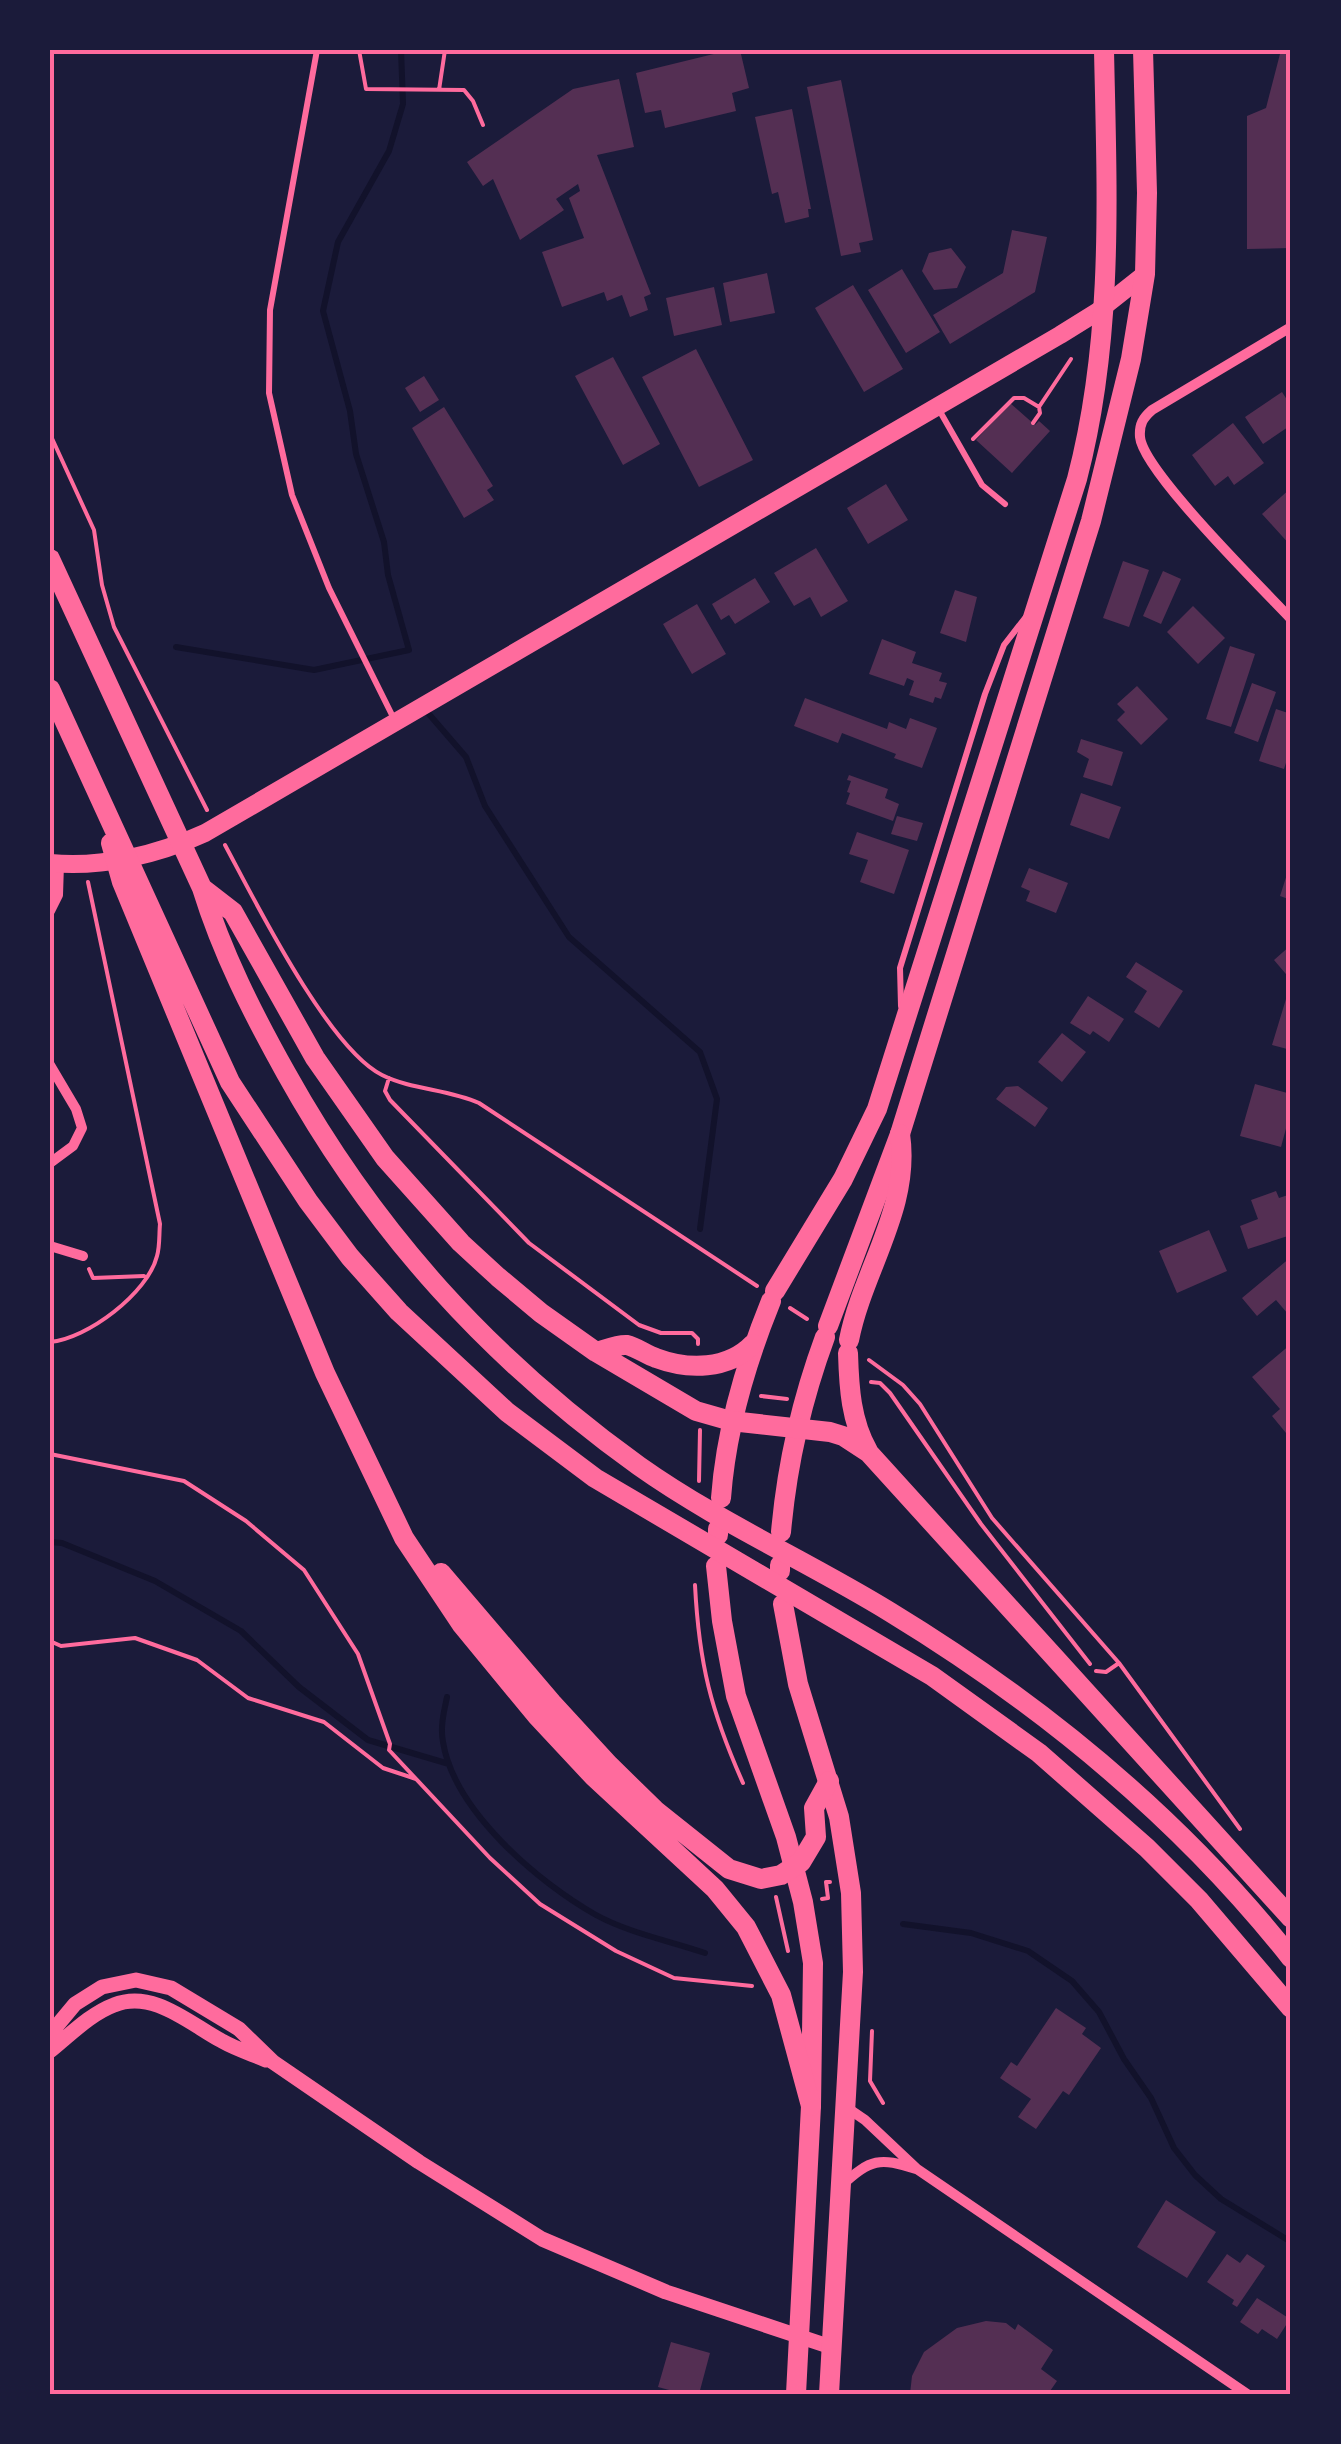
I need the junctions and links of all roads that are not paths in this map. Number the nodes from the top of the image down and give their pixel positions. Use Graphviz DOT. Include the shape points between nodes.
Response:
graph roads {
  1 [pos="317,50"];
  2 [pos="1104,50"];
  3 [pos="1143,50"];
  4 [pos="1145,274"];
  5 [pos="1105,306"];
  6 [pos="1291,327"];
  7 [pos="938,407"];
  8 [pos="1005,504"];
  9 [pos="50,559"];
  10 [pos="1291,618"];
  11 [pos="50,690"];
  12 [pos="396,722"];
  13 [pos="55,864"];
  14 [pos="202,888"];
  15 [pos="50,911"];
  16 [pos="145,915"];
  17 [pos="50,1064"];
  18 [pos="900,1134"];
  19 [pos="50,1163"];
  20 [pos="50,1246"];
  21 [pos="82,1256"];
  22 [pos="753,1344"];
  23 [pos="596,1352"];
  24 [pos="730,1421"];
  25 [pos="796,1426"];
  26 [pos="870,1453"];
  27 [pos="370,1469"];
  28 [pos="721,1498"];
  29 [pos="781,1532"];
  30 [pos="716,1566"];
  31 [pos="783,1604"];
  32 [pos="829,1781"];
  33 [pos="794,1868"];
  34 [pos="1291,1918"];
  35 [pos="1291,1958"];
  36 [pos="1291,2008"];
  37 [pos="50,2034"];
  38 [pos="50,2051"];
  39 [pos="273,2062"];
  40 [pos="812,2106"];
  41 [pos="844,2106"];
  42 [pos="917,2169"];
  43 [pos="841,2186"];
  44 [pos="799,2338"];
  45 [pos="831,2346"];
  46 [pos="796,2394"];
  47 [pos="829,2394"];
  48 [pos="1247,2394"];
  1 -- 12 [label="lane" via="270,310 270,393 292,495 329,588"];
  2 -- 5 [label="highway"];
  3 -- 4 [label="highway"];
  4 -- 5 [label="main road"];
  4 -- 18 [label="highway" via="1087,536"];
  5 -- 7 [label="main road"];
  5 -- 22 [label="highway" via="1077,478 877,1108"];
  6 -- 10 [label="street" via="1152,410 1142,420 1140,440 1200,522"];
  7 -- 8 [label="lane" via="982,485"];
  7 -- 12 [label="main road"];
  9 -- 14 [label="highway"];
  11 -- 16 [label="highway"];
  12 -- 13 [label="main road" via="185,842 132,857"];
  13 -- 15 [label="street" via="58,895"];
  14 -- 23 [label="highway" via="233,912 315,1058 385,1158 486,1266"];
  14 -- 35 [label="highway" via="214,930 272,1048 340,1164 406,1254 472,1325 642,1468 979,1669 1109,1770 1208,1864"];
  16 -- 27 [label="highway" via="325,1373"];
  16 -- 36 [label="highway" via="230,1082 308,1202 399,1312 507,1412 595,1478 985,1712 1094,1799 1199,1900"];
  17 -- 19 [label="street" via="82,1128"];
  18 -- 25 [label="highway"];
  18 -- 26 [label="highway" via="899,1198 849,1346 854,1417"];
  20 -- 21 [label="street"];
  22 -- 23 [label="highway" via="711,1366 664,1361 626,1345"];
  22 -- 24 [label="highway"];
  23 -- 24 [label="highway" via="696,1411"];
  24 -- 25 [label="highway"];
  24 -- 28 [label="highway"];
  25 -- 26 [label="highway" via="844,1436"];
  25 -- 29 [label="highway"];
  26 -- 34 [label="highway"];
  27 -- 33 [label="highway" via="450,1586 655,1810 741,1875 762,1879"];
  27 -- 40 [label="highway" via="434,1586 500,1673 594,1777 715,1889 757,1944 791,2023"];
  30 -- 33 [label="highway" via="736,1696"];
  31 -- 32 [label="highway" via="798,1684"];
  32 -- 33 [label="highway" via="814,1808 814,1845"];
  32 -- 41 [label="highway" via="851,1893"];
  33 -- 40 [label="highway" via="813,1962"];
  37 -- 39 [label="street" via="85,1996 119,1982 152,1982 239,2030"];
  38 -- 39 [label="street" via="93,2016 132,2000 161,2006"];
  39 -- 44 [label="street" via="542,2239"];
  40 -- 44 [label="highway"];
  41 -- 42 [label="street"];
  41 -- 43 [label="highway"];
  42 -- 43 [label="street" via="881,2160"];
  42 -- 48 [label="street"];
  43 -- 45 [label="highway"];
  44 -- 45 [label="street"];
  44 -- 46 [label="highway"];
  45 -- 47 [label="highway"];
}
